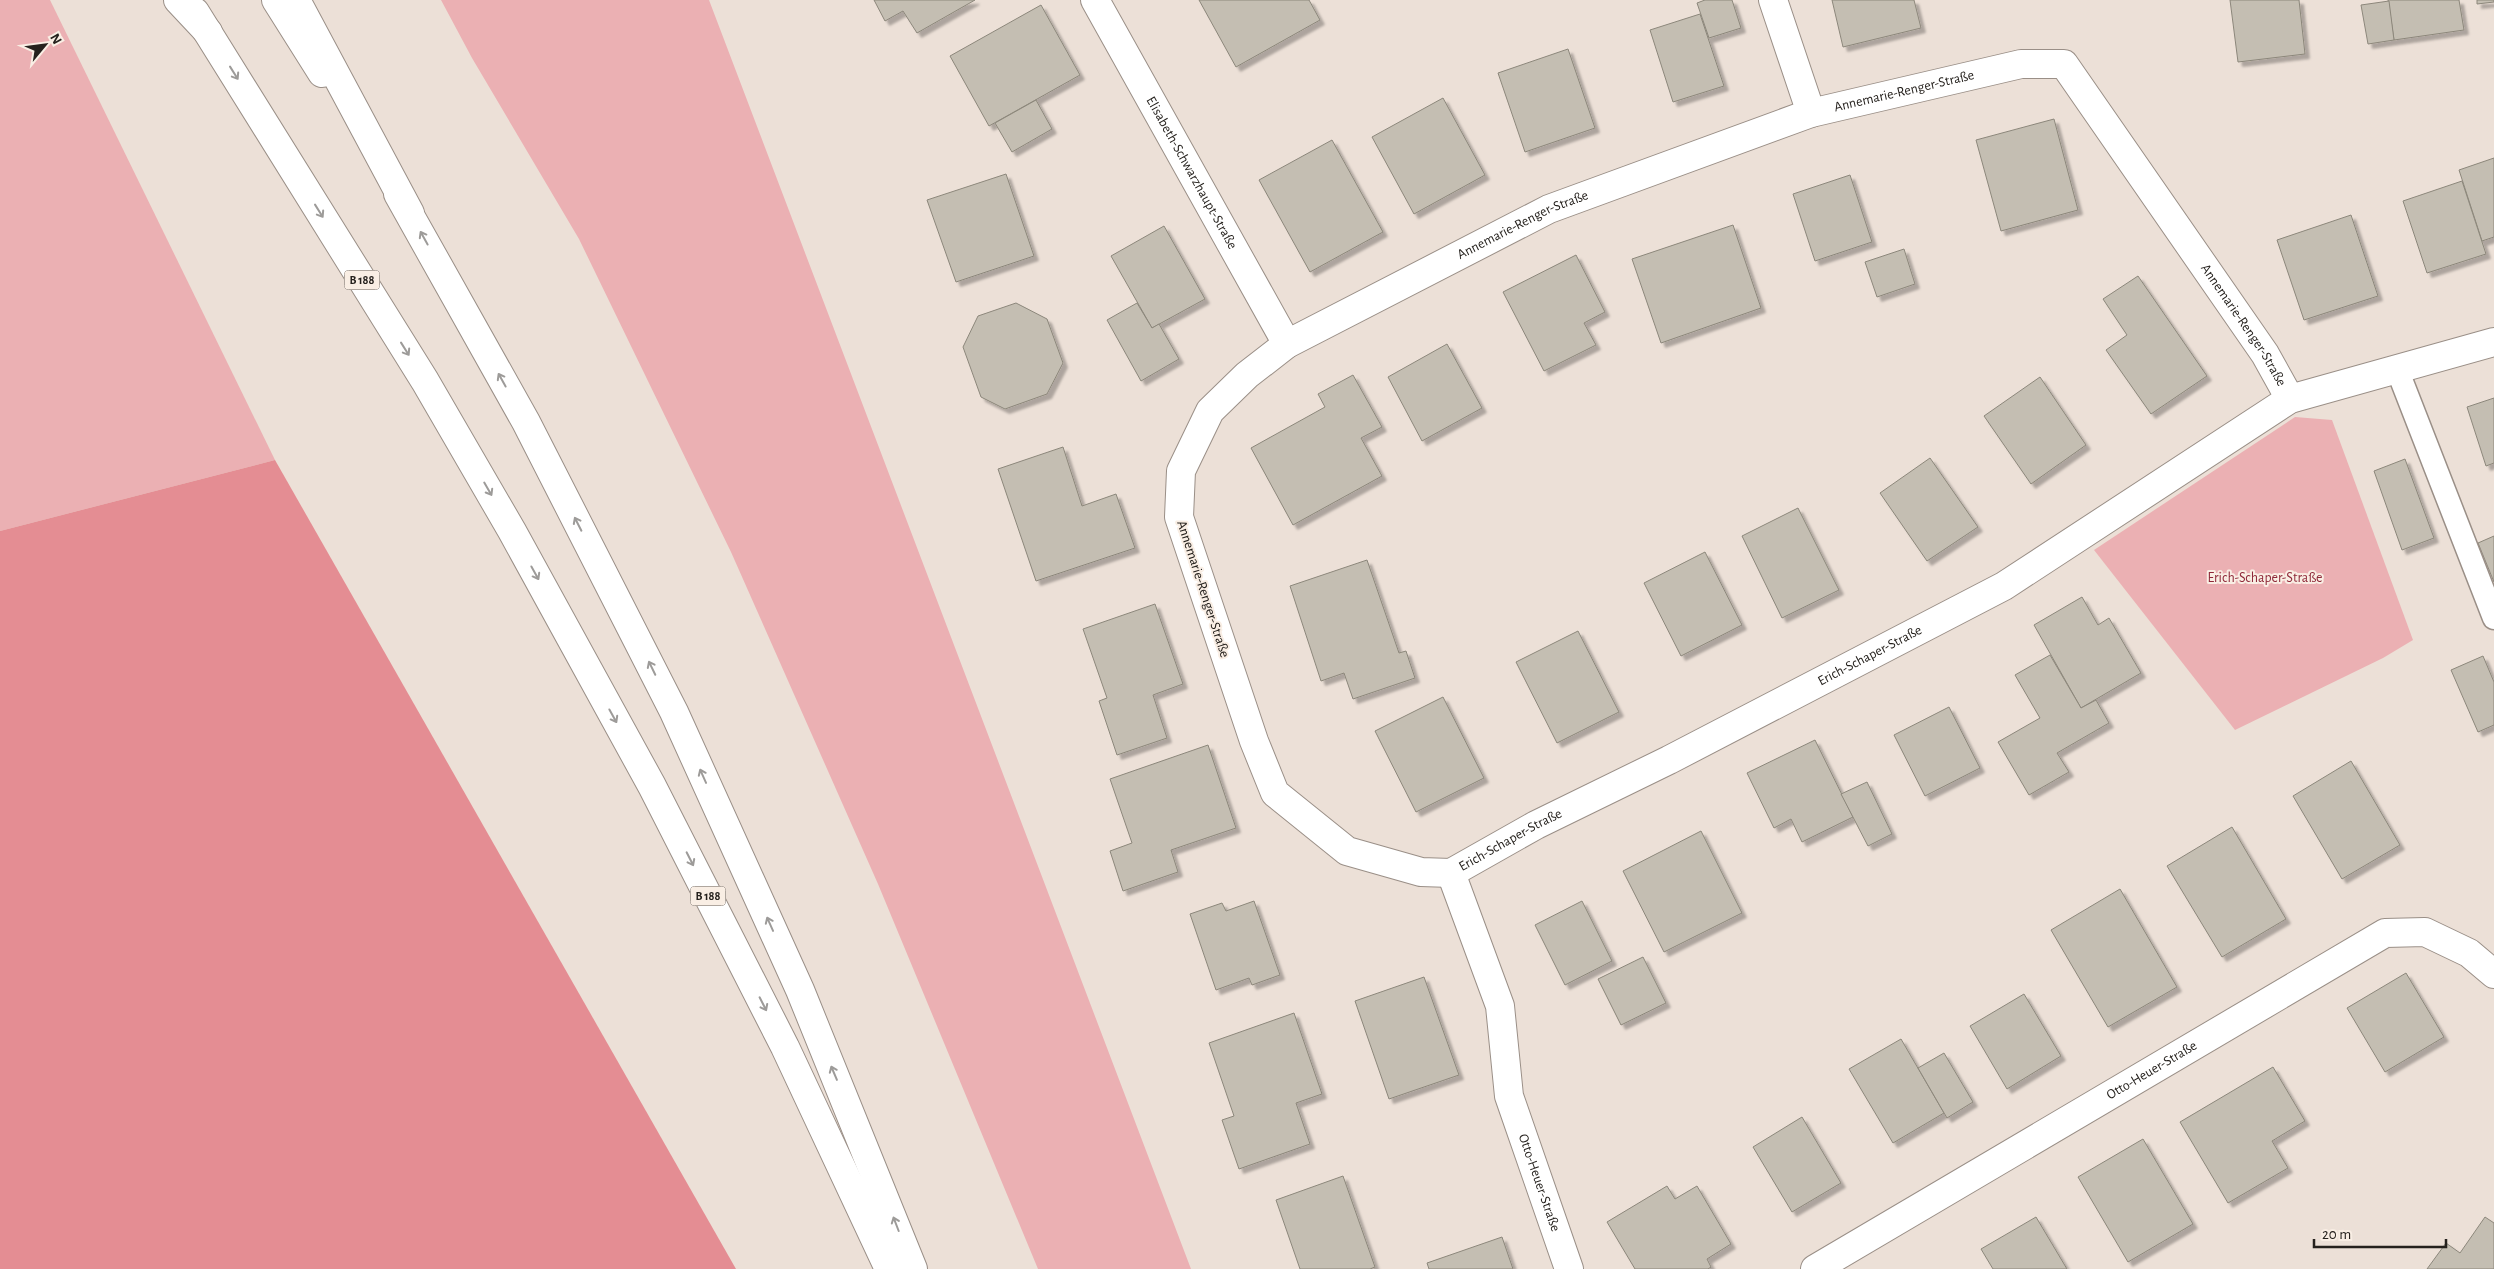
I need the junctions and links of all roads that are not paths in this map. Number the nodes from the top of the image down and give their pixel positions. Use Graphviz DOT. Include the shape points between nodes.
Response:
graph roads {
  1 [pos="178,0"];
  2 [pos="187,0"];
  3 [pos="276,0"];
  4 [pos="296,0"];
  5 [pos="1095,0"];
  6 [pos="1773,0"];
  7 [pos="208,32"];
  8 [pos="1811,113"];
  9 [pos="410,213"];
  10 [pos="2494,342"];
  11 [pos="1287,344"];
  12 [pos="2397,369"];
  13 [pos="2290,399"];
  14 [pos="2494,618"];
  15 [pos="1451,873"];
  16 [pos="2494,974"];
  17 [pos="1509,1096"];
  18 [pos="889,1269"];
  19 [pos="913,1269"];
  20 [pos="1569,1269"];
  21 [pos="1815,1269"];
  1 -- 7 [label="main road"];
  2 -- 7 [label="main road, B 188"];
  3 -- 9 [label="main road"];
  4 -- 9 [label="main road"];
  5 -- 11 [label="main road, Elisabeth-Schwarzhaupt-Straße"];
  6 -- 8 [label="main road"];
  7 -- 18 [label="main road, B 188, one-way" via="425,382 512,531 643,769 785,1047"];
  8 -- 11 [label="main road, Annemarie-Renger-Straße" via="1549,209"];
  8 -- 13 [label="main road, Annemarie-Renger-Straße" via="2020,64 2064,64 2265,354"];
  19 -- 9 [label="main road, one-way" via="800,990 674,712 526,422"];
  10 -- 12 [label="main road, Erich-Schaper-Straße"];
  11 -- 15 [label="main road, Annemarie-Renger-Straße" via="1247,375 1210,411 1181,471 1179,518 1254,741 1275,793 1347,851 1421,872"];
  12 -- 13 [label="main road, Erich-Schaper-Straße"];
  12 -- 14 [label="lane"];
  13 -- 15 [label="main road, Erich-Schaper-Straße" via="2004,586 1669,760 1536,825"];
  15 -- 17 [label="main road, Erich-Schaper-Straße" via="1500,1006"];
  16 -- 21 [label="main road, Otto-Heuer-Straße" via="2469,953 2426,932 2386,933"];
  17 -- 20 [label="main road, Otto-Heuer-Straße"];
}
